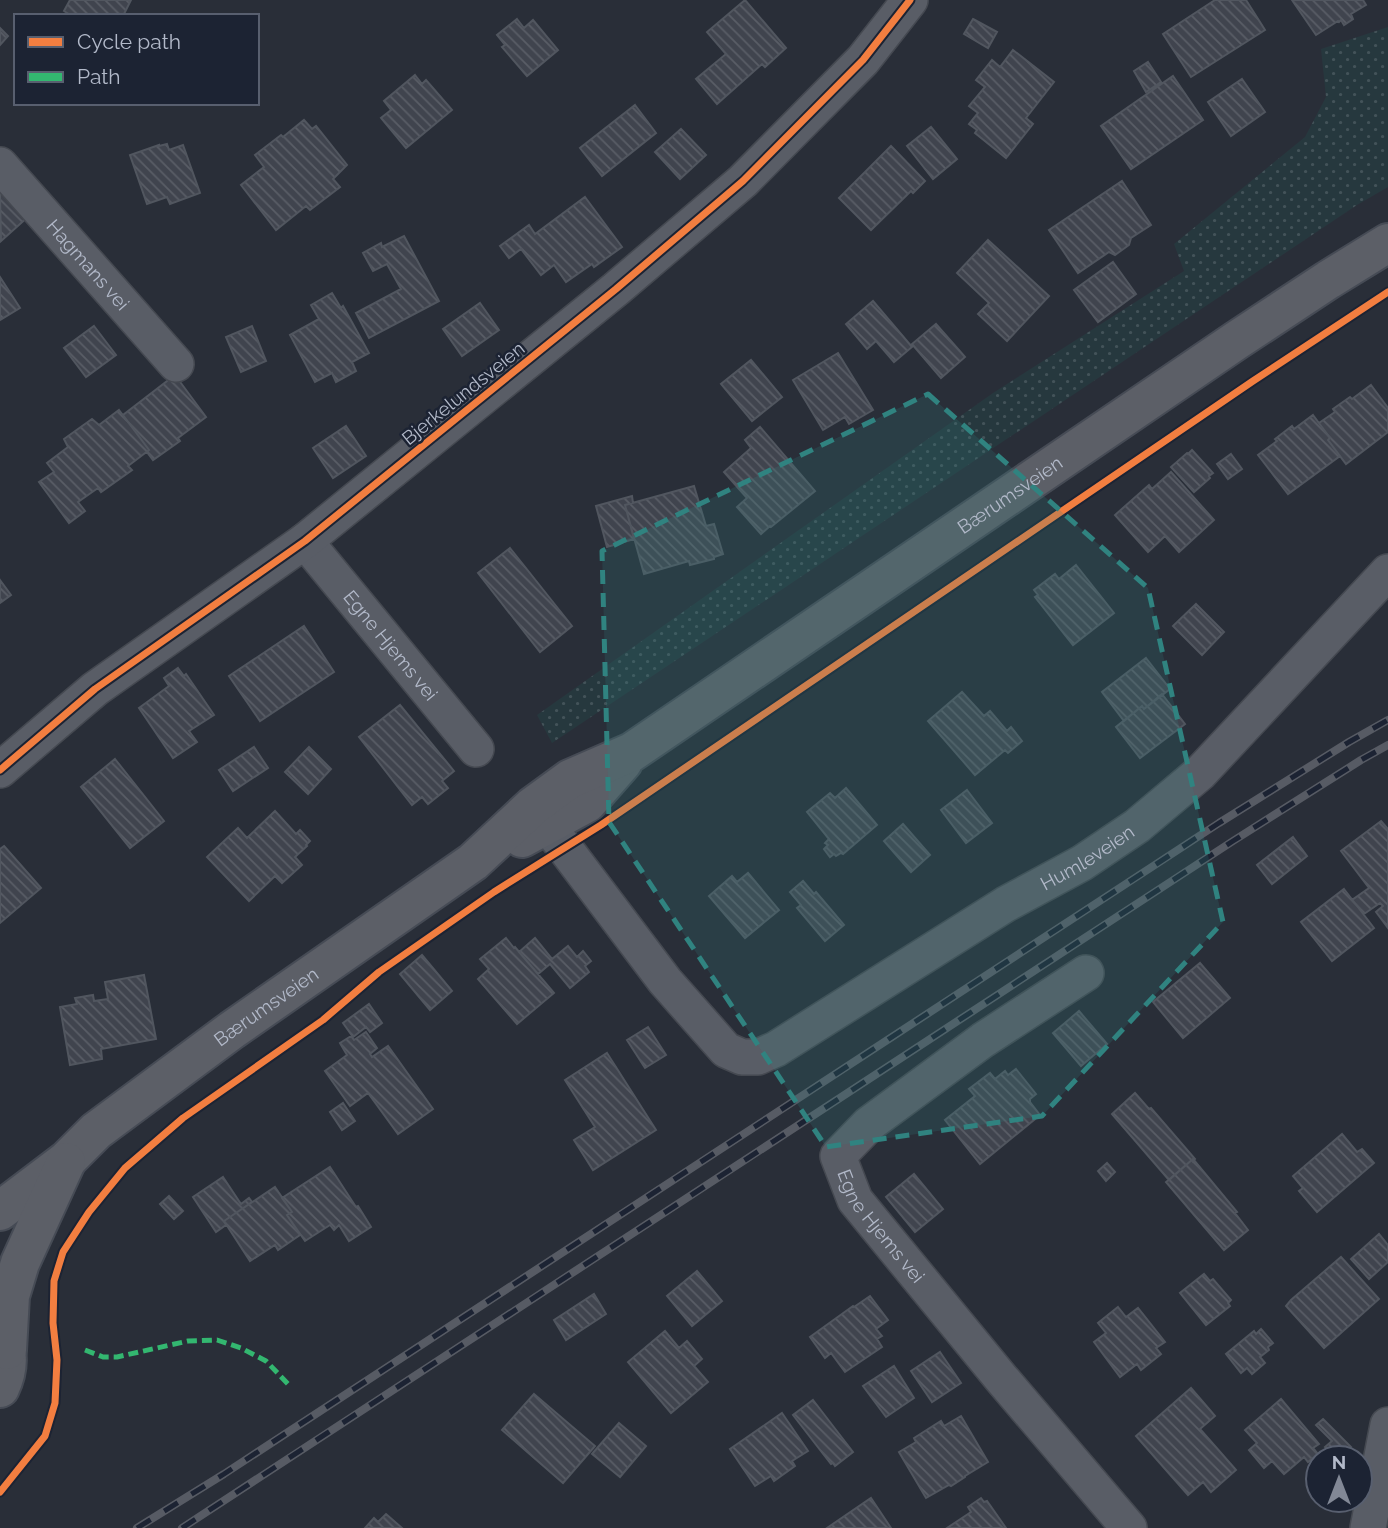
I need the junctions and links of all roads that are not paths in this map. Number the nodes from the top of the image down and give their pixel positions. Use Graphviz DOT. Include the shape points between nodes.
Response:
graph roads {
  1 [pos="910,0"];
  2 [pos="0,165"];
  3 [pos="1388,243"];
  4 [pos="176,364"];
  5 [pos="305,541"];
  6 [pos="1388,572"];
  7 [pos="476,749"];
  8 [pos="0,769"];
  9 [pos="540,816"];
  10 [pos="1086,973"];
  11 [pos="67,1160"];
  12 [pos="0,1211"];
  13 [pos="4,1338"];
  14 [pos="0,1388"];
  15 [pos="1388,1425"];
  16 [pos="1129,1528"];
  17 [pos="1368,1528"];
  1 -- 5 [label="street, Bjerkelundsveien" via="863,60 743,181"];
  2 -- 4 [label="street, Hagmans vei"];
  3 -- 9 [label="main road, Bærumsveien" via="1237,340 632,752 587,803"];
  5 -- 7 [label="street, Egne Hjems vei"];
  5 -- 8 [label="street, Bjerkelundsveien" via="95,689"];
  6 -- 9 [label="street, Humleveien" via="1200,773 1137,827 758,1057 726,1050 665,981"];
  9 -- 11 [label="main road, Bærumsveien" via="232,1030 96,1131"];
  10 -- 16 [label="street, Egne Hjems vei" via="983,1040 869,1124 838,1156 855,1200"];
  11 -- 12 [label="main road, Bærumsveien"];
  11 -- 13 [label="main road, Bærumsveien" via="20,1263"];
  13 -- 14 [label="main road, Bærumsveien" via="7,1365"];
  15 -- 17 [label="street"];
}
